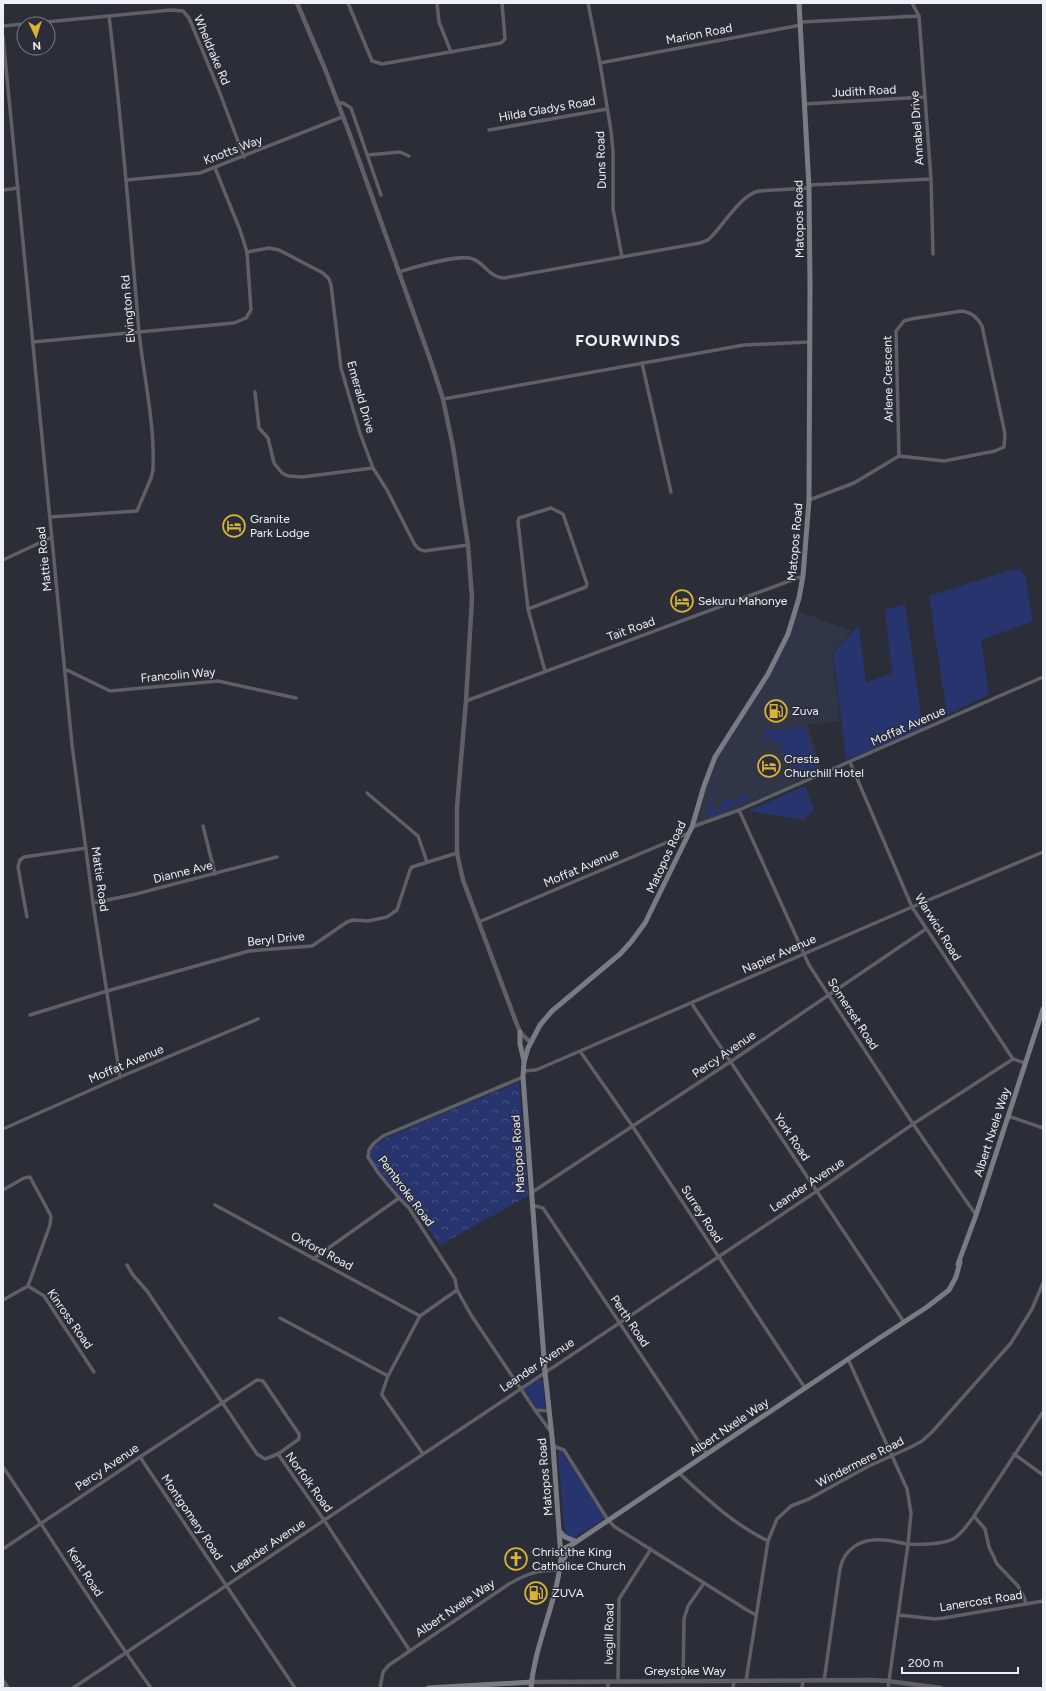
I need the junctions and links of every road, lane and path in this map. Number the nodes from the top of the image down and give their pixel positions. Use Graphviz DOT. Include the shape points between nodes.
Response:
graph roads {
  1 [pos="298,3"];
  2 [pos="348,3"];
  3 [pos="438,3"];
  4 [pos="502,3"];
  5 [pos="588,3"];
  6 [pos="799,3"];
  7 [pos="912,3"];
  8 [pos="109,16"];
  9 [pos="919,16"];
  10 [pos="56,21"];
  11 [pos="801,24"];
  12 [pos="16,25"];
  13 [pos="3,26"];
  14 [pos="3,37"];
  15 [pos="451,52"];
  16 [pos="600,63"];
  17 [pos="925,98"];
  18 [pos="337,103"];
  19 [pos="804,104"];
  20 [pos="607,108"];
  21 [pos="342,117"];
  22 [pos="489,130"];
  23 [pos="368,155"];
  24 [pos="409,156"];
  25 [pos="244,157"];
  26 [pos="215,168"];
  27 [pos="931,179"];
  28 [pos="126,180"];
  29 [pos="809,187"];
  30 [pos="18,188"];
  31 [pos="3,190"];
  32 [pos="381,196"];
  33 [pos="247,252"];
  34 [pos="933,254"];
  35 [pos="622,257"];
  36 [pos="398,272"];
  37 [pos="139,332"];
  38 [pos="33,342"];
  39 [pos="809,342"];
  40 [pos="642,363"];
  41 [pos="255,392"];
  42 [pos="443,399"];
  43 [pos="899,456"];
  44 [pos="373,468"];
  45 [pos="670,492"];
  46 [pos="809,500"];
  47 [pos="50,517"];
  48 [pos="52,537"];
  49 [pos="468,545"];
  50 [pos="3,560"];
  51 [pos="803,576"];
  52 [pos="528,610"];
  53 [pos="65,669"];
  54 [pos="545,671"];
  55 [pos="1043,677"];
  56 [pos="296,698"];
  57 [pos="466,701"];
  58 [pos="850,762"];
  59 [pos="367,793"];
  60 [pos="739,810"];
  61 [pos="203,826"];
  62 [pos="691,830"];
  63 [pos="86,848"];
  64 [pos="1043,852"];
  65 [pos="456,853"];
  66 [pos="277,857"];
  67 [pos="427,862"];
  68 [pos="215,874"];
  69 [pos="93,903"];
  70 [pos="912,907"];
  71 [pos="27,917"];
  72 [pos="480,922"];
  73 [pos="926,929"];
  74 [pos="804,954"];
  75 [pos="107,991"];
  76 [pos="828,996"];
  77 [pos="692,1004"];
  78 [pos="1043,1009"];
  79 [pos="30,1015"];
  80 [pos="258,1019"];
  81 [pos="520,1032"];
  82 [pos="530,1042"];
  83 [pos="580,1051"];
  84 [pos="1013,1059"];
  85 [pos="524,1062"];
  86 [pos="730,1062"];
  87 [pos="1024,1063"];
  88 [pos="523,1074"];
  89 [pos="120,1077"];
  90 [pos="1008,1116"];
  91 [pos="913,1124"];
  92 [pos="633,1127"];
  93 [pos="1043,1128"];
  94 [pos="3,1129"];
  95 [pos="3,1190"];
  96 [pos="816,1191"];
  97 [pos="531,1193"];
  98 [pos="399,1198"];
  99 [pos="215,1205"];
  100 [pos="532,1205"];
  101 [pos="976,1215"];
  102 [pos="718,1257"];
  103 [pos="313,1258"];
  104 [pos="127,1265"];
  105 [pos="1043,1283"];
  106 [pos="28,1286"];
  107 [pos="457,1290"];
  108 [pos="3,1300"];
  109 [pos="420,1316"];
  110 [pos="280,1318"];
  111 [pos="905,1321"];
  112 [pos="619,1322"];
  113 [pos="848,1359"];
  114 [pos="94,1372"];
  115 [pos="545,1372"];
  116 [pos="388,1376"];
  117 [pos="805,1388"];
  118 [pos="520,1389"];
  119 [pos="222,1402"];
  120 [pos="535,1410"];
  121 [pos="549,1411"];
  122 [pos="1043,1412"];
  123 [pos="551,1432"];
  124 [pos="553,1446"];
  125 [pos="278,1454"];
  126 [pos="423,1454"];
  127 [pos="707,1454"];
  128 [pos="1014,1454"];
  129 [pos="140,1456"];
  130 [pos="892,1456"];
  131 [pos="3,1467"];
  132 [pos="679,1473"];
  133 [pos="1043,1475"];
  134 [pos="974,1516"];
  135 [pos="324,1520"];
  136 [pos="608,1520"];
  137 [pos="42,1524"];
  138 [pos="560,1532"];
  139 [pos="768,1541"];
  140 [pos="576,1542"];
  141 [pos="908,1544"];
  142 [pos="561,1547"];
  143 [pos="3,1549"];
  144 [pos="651,1549"];
  145 [pos="560,1568"];
  146 [pos="704,1583"];
  147 [pos="227,1586"];
  148 [pos="1043,1601"];
  149 [pos="1026,1604"];
  150 [pos="756,1615"];
  151 [pos="899,1615"];
  152 [pos="410,1651"];
  153 [pos="125,1653"];
  154 [pos="3,1680"];
  155 [pos="608,1681"];
  156 [pos="618,1681"];
  157 [pos="683,1681"];
  158 [pos="734,1681"];
  159 [pos="746,1681"];
  160 [pos="803,1681"];
  161 [pos="824,1681"];
  162 [pos="888,1681"];
  163 [pos="532,1682"];
  164 [pos="545,1682"];
  165 [pos="515,1685"];
  166 [pos="453,1687"];
  167 [pos="8,1688"];
  168 [pos="73,1688"];
  169 [pos="151,1688"];
  170 [pos="295,1688"];
  171 [pos="380,1688"];
  172 [pos="428,1688"];
  173 [pos="531,1688"];
  174 [pos="545,1688"];
  175 [pos="608,1688"];
  176 [pos="733,1688"];
  177 [pos="802,1688"];
  178 [pos="888,1688"];
  179 [pos="941,1688"];
  1 -- 18 [label="street"];
  2 -- 15 [label="street" via="372,61 382,64"];
  3 -- 15 [label="street" via="439,22"];
  4 -- 15 [label="street" via="505,39 501,43"];
  5 -- 16 [label="street, Duns Road"];
  6 -- 11 [label="main road, Matopos Road"];
  7 -- 9 [label="street, Annabel Drive"];
  8 -- 10 [label="street, Wheldrake Rd"];
  8 -- 25 [label="street, Wheldrake Rd" via="171,10 185,13 218,88"];
  8 -- 28 [label="street, Elvington Rd"];
  9 -- 11 [label="street, Marion Road"];
  9 -- 17 [label="street, Annabel Drive"];
  11 -- 16 [label="street, Marion Road"];
  11 -- 19 [label="main road, Matopos Road"];
  12 -- 13 [label="street, Wheldrake Rd"];
  14 -- 30 [label="street, Mattie Road"];
  16 -- 20 [label="street, Duns Road"];
  17 -- 19 [label="street, Judith Road"];
  17 -- 27 [label="street, Annabel Drive"];
  18 -- 21 [label="street"];
  18 -- 23 [label="street" via="343,103 351,108"];
  19 -- 29 [label="main road, Matopos Road"];
  20 -- 22 [label="street, Hilda Gladys Road"];
  20 -- 35 [label="street, Duns Road" via="613,151 613,209"];
  21 -- 25 [label="street, Knotts Way"];
  21 -- 36 [label="street"];
  23 -- 24 [label="street" via="400,152"];
  23 -- 32 [label="street"];
  25 -- 26 [label="street, Knotts Way"];
  26 -- 28 [label="street, Knotts Way" via="185,176"];
  26 -- 33 [label="street"];
  27 -- 29 [label="street"];
  27 -- 34 [label="street, Annabel Drive"];
  28 -- 37 [label="street, Elvington Rd"];
  29 -- 35 [label="street" via="752,192 708,240"];
  29 -- 39 [label="main road, Matopos Road"];
  30 -- 31 [label="street"];
  30 -- 38 [label="street, Mattie Road"];
  33 -- 37 [label="street" via="252,305 246,318 234,323"];
  33 -- 44 [label="street, Emerald Drive" via="269,248 279,250 329,278 341,368"];
  35 -- 36 [label="street" via="504,278 487,271 476,260 467,257"];
  36 -- 42 [label="street"];
  37 -- 38 [label="street"];
  37 -- 47 [label="street, Elvington Rd" via="153,462 151,478 137,511"];
  38 -- 47 [label="street, Mattie Road"];
  39 -- 40 [label="street" via="744,345"];
  39 -- 46 [label="main road, Matopos Road"];
  40 -- 42 [label="street"];
  40 -- 45 [label="street"];
  41 -- 44 [label="street" via="259,428 268,438 274,463 282,473 302,477"];
  42 -- 49 [label="street"];
  43 -- 43 [label="street, Arlene Crescent" via="944,461 1004,447 1005,434 982,326 975,316 962,311 911,319 904,321 896,331"];
  43 -- 46 [label="street" via="854,483"];
  44 -- 49 [label="street, Emerald Drive" via="419,549 424,551"];
  46 -- 51 [label="main road, Matopos Road"];
  47 -- 48 [label="street, Mattie Road"];
  48 -- 50 [label="street"];
  48 -- 53 [label="street, Mattie Road"];
  49 -- 57 [label="street" via="472,598"];
  51 -- 54 [label="street, Tait Road"];
  51 -- 62 [label="main road, Matopos Road" via="788,634 768,674 715,757"];
  52 -- 52 [label="street" via="518,522 519,518 552,508 563,514 587,584 586,587"];
  52 -- 54 [label="street"];
  53 -- 56 [label="street, Francolin Way" via="110,691 218,681"];
  53 -- 63 [label="street, Mattie Road"];
  54 -- 57 [label="street, Tait Road"];
  55 -- 58 [label="street, Moffat Avenue"];
  57 -- 65 [label="street" via="457,807"];
  58 -- 60 [label="street, Moffat Avenue"];
  58 -- 70 [label="street, Warwick Road"];
  59 -- 67 [label="street" via="418,836"];
  60 -- 62 [label="street, Moffat Avenue"];
  60 -- 74 [label="street, Somerset Road"];
  61 -- 68 [label="street"];
  62 -- 72 [label="street, Moffat Avenue"];
  62 -- 82 [label="main road, Matopos Road" via="645,923 631,942 552,1011"];
  63 -- 69 [label="street, Mattie Road"];
  63 -- 71 [label="street" via="24,857 20,860 18,865"];
  64 -- 70 [label="street, Napier Avenue"];
  65 -- 67 [label="street, Beryl Drive"];
  65 -- 72 [label="street" via="463,880"];
  66 -- 68 [label="street, Dianne Ave"];
  67 -- 75 [label="street, Beryl Drive" via="412,867 397,910 387,917 347,922 312,946 249,951"];
  68 -- 69 [label="street, Dianne Ave"];
  69 -- 75 [label="street, Mattie Road"];
  70 -- 73 [label="street, Warwick Road"];
  70 -- 74 [label="street, Napier Avenue"];
  72 -- 81 [label="street"];
  73 -- 76 [label="street, Percy Avenue"];
  73 -- 84 [label="street, Warwick Road"];
  74 -- 76 [label="street, Somerset Road"];
  74 -- 77 [label="street, Napier Avenue"];
  75 -- 79 [label="street"];
  75 -- 89 [label="street, Mattie Road"];
  76 -- 86 [label="street, Percy Avenue"];
  76 -- 91 [label="street, Somerset Road"];
  77 -- 83 [label="street, Napier Avenue"];
  77 -- 86 [label="street, York Road"];
  78 -- 87 [label="main road, Albert Nxele Way"];
  80 -- 89 [label="street, Moffat Avenue"];
  81 -- 82 [label="street"];
  81 -- 85 [label="main road"];
  82 -- 85 [label="main road, Matopos Road"];
  83 -- 88 [label="street, Napier Avenue"];
  83 -- 92 [label="street, Surrey Road"];
  84 -- 87 [label="street"];
  84 -- 91 [label="street, Leander Avenue"];
  85 -- 88 [label="main road, Matopos Road"];
  86 -- 92 [label="street, Percy Avenue"];
  86 -- 96 [label="street, York Road"];
  87 -- 90 [label="main road, Albert Nxele Way"];
  88 -- 97 [label="main road, Matopos Road"];
  88 -- 98 [label="street, Pembroke Road" via="383,1136 373,1144 368,1157"];
  89 -- 94 [label="street, Moffat Avenue"];
  90 -- 93 [label="street"];
  90 -- 101 [label="main road, Albert Nxele Way"];
  91 -- 96 [label="street, Leander Avenue"];
  91 -- 101 [label="street, Somerset Road"];
  92 -- 97 [label="street, Percy Avenue"];
  92 -- 102 [label="street, Surrey Road"];
  95 -- 106 [label="street" via="30,1177 51,1216"];
  96 -- 102 [label="street, Leander Avenue"];
  96 -- 111 [label="street, York Road"];
  97 -- 100 [label="main road, Matopos Road"];
  98 -- 103 [label="street"];
  98 -- 107 [label="street, Pembroke Road" via="409,1208 455,1279"];
  99 -- 103 [label="street, Oxford Road"];
  100 -- 112 [label="street, Perth Road" via="543,1208"];
  100 -- 115 [label="main road, Matopos Road"];
  101 -- 111 [label="main road, Albert Nxele Way" via="951,1286"];
  102 -- 112 [label="street, Leander Avenue"];
  102 -- 117 [label="street, Surrey Road"];
  103 -- 109 [label="street, Oxford Road"];
  104 -- 119 [label="street, Norfolk Road"];
  105 -- 130 [label="street, Windermere Road" via="1032,1309 1006,1349 932,1432 917,1444"];
  106 -- 108 [label="street"];
  106 -- 114 [label="street, Kinross Road" via="44,1296"];
  107 -- 109 [label="street"];
  107 -- 118 [label="street, Pembroke Road"];
  109 -- 116 [label="street"];
  110 -- 116 [label="street"];
  111 -- 113 [label="main road, Albert Nxele Way"];
  112 -- 115 [label="street, Leander Avenue"];
  112 -- 127 [label="street, Perth Road"];
  113 -- 117 [label="main road, Albert Nxele Way"];
  113 -- 130 [label="street"];
  115 -- 118 [label="street, Leander Avenue"];
  115 -- 121 [label="main road, Matopos Road"];
  116 -- 126 [label="street" via="382,1395"];
  117 -- 127 [label="main road, Albert Nxele Way"];
  118 -- 120 [label="street, Pembroke Road"];
  118 -- 126 [label="street, Leander Avenue"];
  119 -- 125 [label="street, Norfolk Road" via="257,1454 265,1459"];
  119 -- 125 [label="street, Percy Avenue" via="257,1380 263,1381 299,1434 298,1439"];
  119 -- 129 [label="street, Percy Avenue"];
  120 -- 121 [label="street"];
  120 -- 123 [label="street, Pembroke Road"];
  121 -- 123 [label="main road, Matopos Road"];
  122 -- 128 [label="street"];
  123 -- 124 [label="main road, Matopos Road"];
  124 -- 136 [label="street" via="564,1450"];
  124 -- 138 [label="main road, Matopos Road"];
  125 -- 135 [label="street, Norfolk Road"];
  126 -- 135 [label="street, Leander Avenue"];
  127 -- 132 [label="main road, Albert Nxele Way"];
  128 -- 133 [label="street"];
  128 -- 134 [label="street"];
  129 -- 137 [label="street, Percy Avenue"];
  129 -- 147 [label="street, Montgomery Road"];
  130 -- 139 [label="street, Windermere Road" via="782,1512"];
  130 -- 141 [label="street" via="910,1503 911,1524"];
  131 -- 137 [label="street, Kent Road"];
  132 -- 136 [label="main road, Albert Nxele Way"];
  132 -- 139 [label="street" via="731,1520"];
  134 -- 141 [label="street" via="963,1531 949,1540"];
  134 -- 149 [label="street" via="985,1529 989,1547 997,1564 1018,1586"];
  135 -- 147 [label="street, Leander Avenue"];
  135 -- 152 [label="street, Norfolk Road"];
  136 -- 140 [label="main road, Albert Nxele Way"];
  136 -- 144 [label="street" via="615,1528"];
  137 -- 143 [label="street, Percy Avenue"];
  137 -- 153 [label="street, Kent Road"];
  138 -- 140 [label="main road"];
  138 -- 142 [label="main road, Matopos Road"];
  139 -- 150 [label="street, Windermere Road"];
  140 -- 142 [label="main road"];
  140 -- 145 [label="main road"];
  141 -- 151 [label="street"];
  141 -- 161 [label="street" via="884,1540 863,1541 843,1557"];
  142 -- 145 [label="main road, Matopos Road"];
  144 -- 146 [label="street"];
  144 -- 156 [label="street, Ivegill Road" via="619,1599"];
  145 -- 152 [label="street, Albert Nxele Way" via="538,1571 521,1577"];
  145 -- 163 [label="main road, Matopos Road" via="558,1586"];
  146 -- 150 [label="street"];
  146 -- 157 [label="street" via="688,1606 684,1619"];
  147 -- 153 [label="street, Leander Avenue"];
  147 -- 170 [label="street, Montgomery Road"];
  148 -- 149 [label="street, Lanercost Road"];
  149 -- 151 [label="street, Lanercost Road" via="934,1619"];
  150 -- 159 [label="street, Windermere Road"];
  151 -- 162 [label="street"];
  152 -- 171 [label="street, Albert Nxele Way" via="385,1669"];
  153 -- 168 [label="street, Leander Avenue"];
  153 -- 169 [label="street, Kent Road"];
  154 -- 167 [label="street"];
  155 -- 156 [label="street, Greystoke Way"];
  155 -- 164 [label="street, Greystoke Way"];
  155 -- 175 [label="street"];
  156 -- 157 [label="street, Greystoke Way"];
  157 -- 158 [label="street, Greystoke Way"];
  158 -- 159 [label="street, Greystoke Way"];
  158 -- 176 [label="street"];
  159 -- 160 [label="street, Greystoke Way"];
  160 -- 161 [label="street, Greystoke Way"];
  160 -- 177 [label="street"];
  161 -- 162 [label="street, Greystoke Way"];
  162 -- 178 [label="street"];
  162 -- 179 [label="street, Greystoke Way"];
  163 -- 164 [label="street, Greystoke Way"];
  163 -- 165 [label="main road, Greystoke Way"];
  163 -- 173 [label="main road, Matopos Road"];
  164 -- 174 [label="street"];
  165 -- 166 [label="main road, Greystoke Way"];
  166 -- 172 [label="main road, Greystoke Way"];
}
